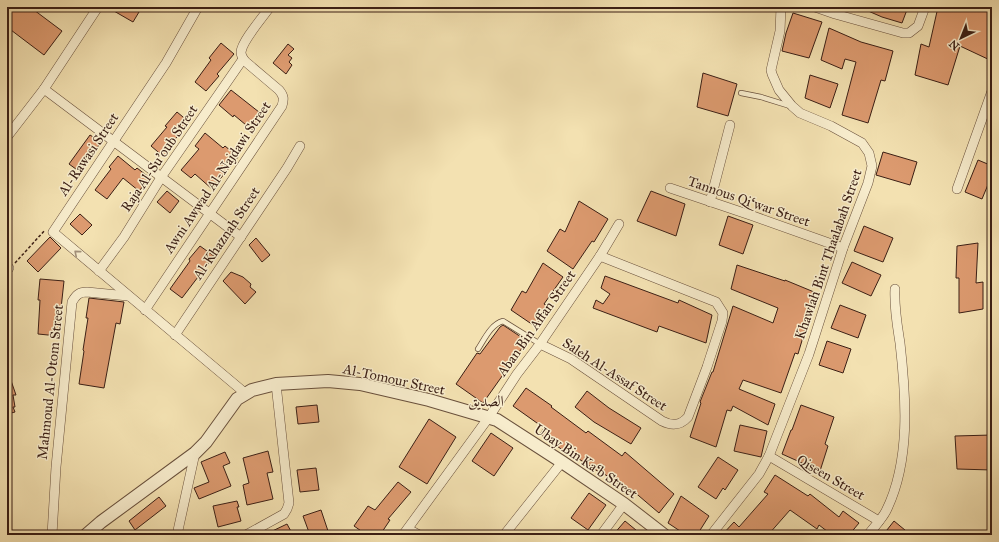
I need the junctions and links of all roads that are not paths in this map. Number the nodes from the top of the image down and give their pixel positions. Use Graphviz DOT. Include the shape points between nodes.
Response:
graph roads {
  1 [pos="98,7"];
  2 [pos="198,7"];
  3 [pos="270,7"];
  4 [pos="781,7"];
  5 [pos="815,7"];
  6 [pos="925,7"];
  7 [pos="243,59"];
  8 [pos="44,89"];
  9 [pos="992,91"];
  10 [pos="741,93"];
  11 [pos="792,106"];
  12 [pos="989,107"];
  13 [pos="730,125"];
  14 [pos="7,137"];
  15 [pos="113,141"];
  16 [pos="300,146"];
  17 [pos="162,176"];
  18 [pos="670,188"];
  19 [pos="957,189"];
  20 [pos="710,202"];
  21 [pos="210,215"];
  22 [pos="619,224"];
  23 [pos="241,237"];
  24 [pos="843,248"];
  25 [pos="600,256"];
  26 [pos="99,271"];
  27 [pos="895,289"];
  28 [pos="128,296"];
  29 [pos="145,310"];
  30 [pos="175,335"];
  31 [pos="540,344"];
  32 [pos="478,349"];
  33 [pos="276,384"];
  34 [pos="245,393"];
  35 [pos="489,417"];
  36 [pos="195,453"];
  37 [pos="769,456"];
  38 [pos="562,462"];
  39 [pos="624,504"];
  40 [pos="879,521"];
  41 [pos="406,532"];
  42 [pos="52,535"];
  43 [pos="86,535"];
  44 [pos="177,535"];
  45 [pos="246,535"];
  46 [pos="419,535"];
  47 [pos="504,535"];
  48 [pos="601,535"];
  49 [pos="664,535"];
  50 [pos="711,535"];
  51 [pos="868,535"];
  1 -- 8 [label="street"];
  2 -- 15 [label="street, Al-Rawasi Street" via="166,63"];
  3 -- 7 [label="street" via="244,43 241,54"];
  4 -- 11 [label="street, Khawlah Bint Thaalabah Street" via="780,31 772,74 779,90"];
  5 -- 6 [label="street" via="909,33 920,21"];
  7 -- 17 [label="street, Raja Al-Su’oub Street"];
  7 -- 21 [label="street, Awni Awwad Al-Najdawi Street" via="279,90 284,100 279,112"];
  8 -- 14 [label="street"];
  8 -- 15 [label="street"];
  9 -- 12 [label="street"];
  10 -- 11 [label="lane"];
  11 -- 24 [label="street, Khawlah Bint Thaalabah Street" via="800,113 862,143 871,160 868,183"];
  12 -- 19 [label="street"];
  13 -- 20 [label="street"];
  15 -- 17 [label="street"];
  26 -- 15 [label="street, Al-Rawasi Street, one-way" via="53,232"];
  16 -- 23 [label="street, Al-Khaznah Street"];
  17 -- 21 [label="street"];
  17 -- 26 [label="street, Raja Al-Su’oub Street" via="124,237"];
  18 -- 20 [label="street, Tannous Qi‘war Street"];
  20 -- 24 [label="street, Tannous Qi‘war Street"];
  21 -- 23 [label="street"];
  21 -- 29 [label="street, Awni Awwad Al-Najdawi Street"];
  22 -- 25 [label="street, Aban Bin Affan Street"];
  23 -- 30 [label="street, Al-Khaznah Street"];
  24 -- 37 [label="street, Khawlah Bint Thaalabah Street" via="809,354"];
  25 -- 31 [label="street, Aban Bin Affan Street"];
  25 -- 31 [label="street, Saleh Al-Assaf Street" via="716,302 722,309 719,335 688,417 676,425 670,425 571,359"];
  26 -- 28 [label="street"];
  27 -- 40 [label="street" via="894,308 904,402 902,453 896,485 886,512"];
  28 -- 29 [label="street"];
  28 -- 42 [label="street, Mahmoud Al-Otom Street" via="80,292 72,302"];
  29 -- 30 [label="street"];
  30 -- 34 [label="street"];
  31 -- 32 [label="lane" via="503,321 495,326"];
  31 -- 35 [label="street, Aban Bin Affan Street"];
  33 -- 34 [label="street, Al-Tomour Street"];
  33 -- 35 [label="street, Al-Tomour Street" via="328,381 360,384"];
  33 -- 45 [label="street" via="288,509 284,514"];
  34 -- 36 [label="street" via="232,405"];
  35 -- 38 [label="street, Ubay Bin Ka‘b Street"];
  35 -- 41 [label="street, Aban Bin Affan Street"];
  36 -- 43 [label="street"];
  36 -- 44 [label="street"];
  37 -- 40 [label="street, Qiseen Street"];
  37 -- 50 [label="street, Khawlah Bint Thaalabah Street" via="755,480"];
  38 -- 39 [label="street, Ubay Bin Ka‘b Street"];
  38 -- 47 [label="street"];
  39 -- 48 [label="street"];
  39 -- 49 [label="street, Ubay Bin Ka‘b Street"];
  40 -- 51 [label="street"];
  41 -- 46 [label="street"];
}
